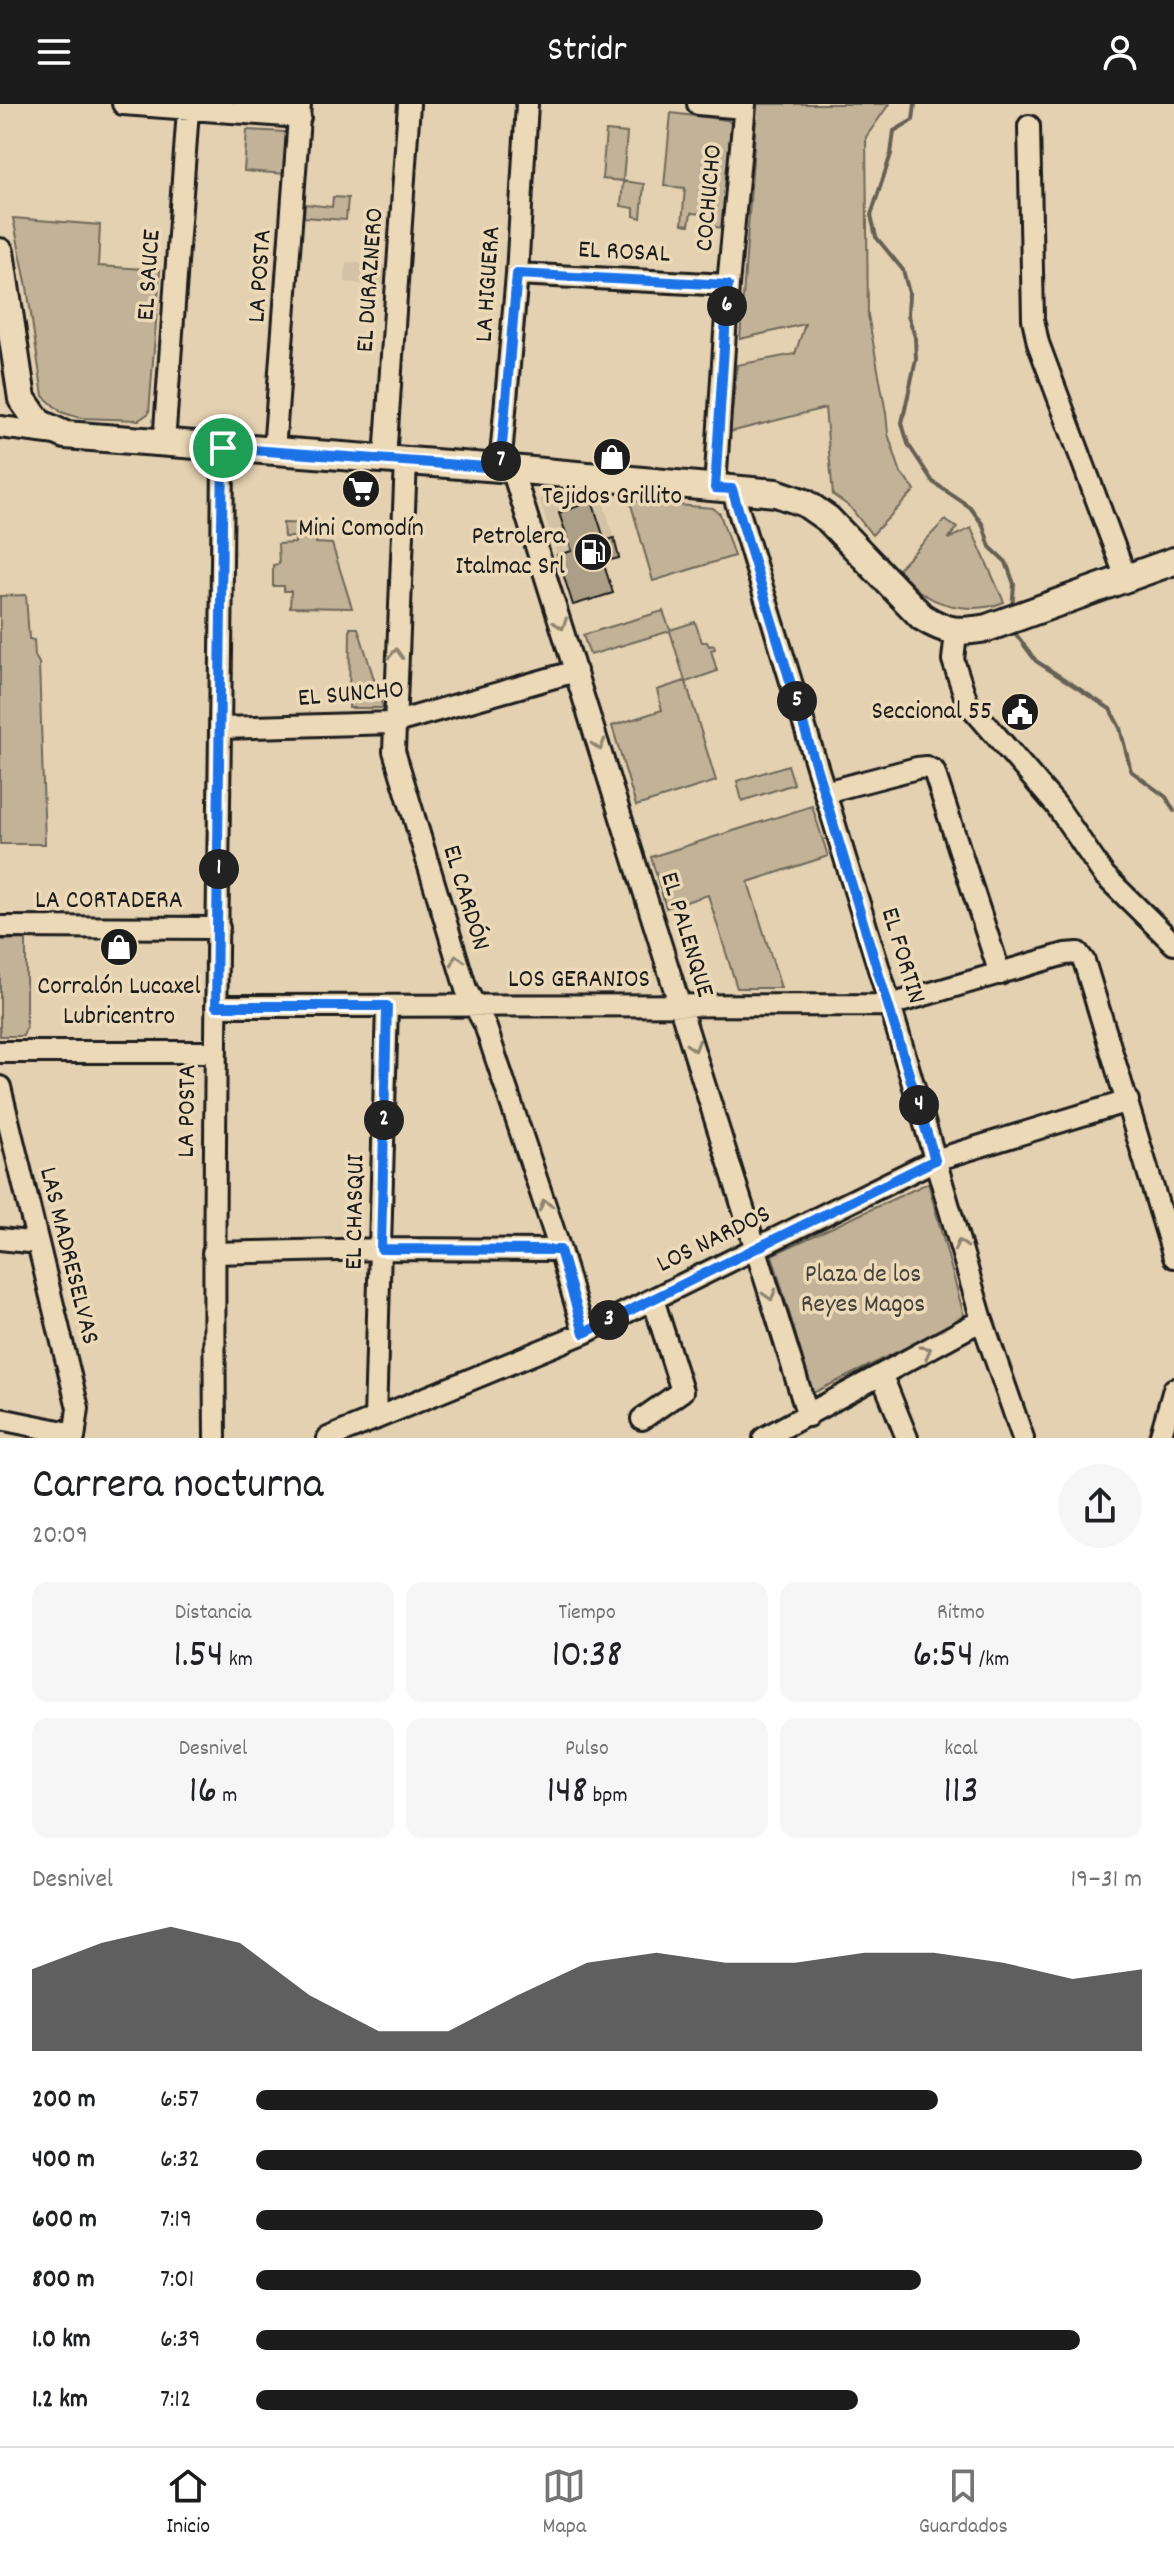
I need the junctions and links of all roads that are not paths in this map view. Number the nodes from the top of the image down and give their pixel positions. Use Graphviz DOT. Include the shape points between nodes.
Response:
graph roads {
  1 [pos="123,104"];
  2 [pos="409,104"];
  3 [pos="527,104"];
  4 [pos="698,104"];
  5 [pos="744,106"];
  6 [pos="188,110"];
  7 [pos="300,110"];
  8 [pos="1029,126"];
  9 [pos="0,252"];
  10 [pos="517,274"];
  11 [pos="728,285"];
  12 [pos="0,427"];
  13 [pos="65,435"];
  14 [pos="164,443"];
  15 [pos="223,448"];
  16 [pos="274,451"];
  17 [pos="395,460"];
  18 [pos="506,468"];
  19 [pos="723,488"];
  20 [pos="1174,561"];
  21 [pos="1126,578"];
  22 [pos="956,633"];
  23 [pos="576,671"];
  24 [pos="393,723"];
  25 [pos="221,728"];
  26 [pos="825,792"];
  27 [pos="0,927"];
  28 [pos="219,928"];
  29 [pos="1174,944"];
  30 [pos="1000,974"];
  31 [pos="890,1005"];
  32 [pos="216,1006"];
  33 [pos="387,1006"];
  34 [pos="475,1006"];
  35 [pos="681,1006"];
  36 [pos="0,1052"];
  37 [pos="215,1052"];
  38 [pos="0,1087"];
  39 [pos="1128,1101"];
  40 [pos="935,1160"];
  41 [pos="0,1239"];
  42 [pos="38,1243"];
  43 [pos="381,1249"];
  44 [pos="756,1249"];
  45 [pos="560,1250"];
  46 [pos="213,1253"];
  47 [pos="1174,1257"];
  48 [pos="653,1299"];
  49 [pos="982,1320"];
  50 [pos="584,1333"];
  51 [pos="882,1376"];
  52 [pos="1174,1389"];
  53 [pos="808,1416"];
  54 [pos="0,1419"];
  55 [pos="375,1419"];
  56 [pos="642,1419"];
  57 [pos="74,1436"];
  58 [pos="215,1438"];
  59 [pos="328,1438"];
  60 [pos="764,1438"];
  61 [pos="907,1438"];
  62 [pos="1023,1438"];
  63 [pos="1160,1438"];
  1 -- 6 [label="street"];
  2 -- 17 [label="street, EL DURAZNERO"];
  3 -- 10 [label="street, LA HIGUERA"];
  4 -- 5 [label="street"];
  5 -- 11 [label="street, COCHUCHO"];
  6 -- 7 [label="street"];
  6 -- 14 [label="street, EL SAUCE"];
  7 -- 16 [label="street, LA POSTA"];
  8 -- 21 [label="street" via="1033,319 1038,343"];
  9 -- 13 [label="main road" via="22,399 39,423"];
  10 -- 11 [label="street, EL ROSAL"];
  10 -- 18 [label="street, LA HIGUERA"];
  11 -- 19 [label="street, COCHUCHO"];
  12 -- 13 [label="street"];
  13 -- 14 [label="main road"];
  14 -- 15 [label="main road"];
  15 -- 16 [label="main road"];
  15 -- 25 [label="street, LA POSTA"];
  16 -- 17 [label="main road"];
  17 -- 18 [label="main road"];
  24 -- 17 [label="street, EL CARDÓN, one-way"];
  18 -- 19 [label="main road"];
  18 -- 23 [label="street, EL PALENQUE, one-way"];
  19 -- 22 [label="main road" via="776,493 805,503 849,538 922,617"];
  19 -- 26 [label="street, EL FORTIN"];
  20 -- 21 [label="main road"];
  21 -- 22 [label="main road" via="987,628"];
  22 -- 29 [label="street" via="953,660 967,702 1056,805 1104,875"];
  23 -- 24 [label="street, EL SUNCHO"];
  23 -- 35 [label="street, EL PALENQUE, one-way"];
  24 -- 25 [label="street, EL SUNCHO"];
  34 -- 24 [label="street, EL CARDÓN, one-way" via="394,751"];
  25 -- 28 [label="street, LA POSTA"];
  26 -- 30 [label="street" via="917,768 934,771"];
  26 -- 31 [label="street, EL FORTIN"];
  27 -- 28 [label="street, LA CORTADERA"];
  28 -- 32 [label="street, LA POSTA"];
  30 -- 31 [label="street, LOS GERANIOS"];
  30 -- 39 [label="street, LOS GERANIOS" via="1078,953"];
  31 -- 35 [label="street, LOS GERANIOS"];
  31 -- 40 [label="street, EL FORTIN"];
  32 -- 33 [label="street, LOS GERANIOS"];
  32 -- 37 [label="street, LA POSTA"];
  33 -- 34 [label="street, LOS GERANIOS"];
  33 -- 43 [label="street, EL CHASQUI"];
  34 -- 35 [label="street, LOS GERANIOS"];
  45 -- 34 [label="street, EL CARDÓN, one-way"];
  35 -- 44 [label="street, EL PALENQUE, one-way"];
  36 -- 37 [label="street"];
  37 -- 46 [label="street, LA POSTA"];
  38 -- 42 [label="street, LAS MADRESELVAS"];
  39 -- 40 [label="street, LOS NARDOS"];
  39 -- 47 [label="street"];
  40 -- 44 [label="street, LOS NARDOS"];
  49 -- 40 [label="street, EL FORTIN, one-way"];
  41 -- 42 [label="street"];
  42 -- 57 [label="street, LAS MADRESELVAS" via="78,1408"];
  43 -- 45 [label="street"];
  43 -- 46 [label="street"];
  43 -- 55 [label="street, EL CHASQUI"];
  44 -- 48 [label="street, LOS NARDOS"];
  44 -- 53 [label="street, EL PALENQUE, one-way"];
  45 -- 50 [label="street, EL CARDÓN"];
  46 -- 58 [label="street, LA POSTA"];
  48 -- 50 [label="street, LOS NARDOS"];
  48 -- 56 [label="street" via="682,1391"];
  51 -- 49 [label="street, one-way"];
  49 -- 62 [label="street, EL FORTIN"];
  50 -- 55 [label="street, LOS NARDOS"];
  51 -- 53 [label="street"];
  51 -- 61 [label="street"];
  52 -- 63 [label="street"];
  53 -- 60 [label="street"];
  54 -- 57 [label="street"];
  55 -- 59 [label="street, LOS NARDOS"];
}
